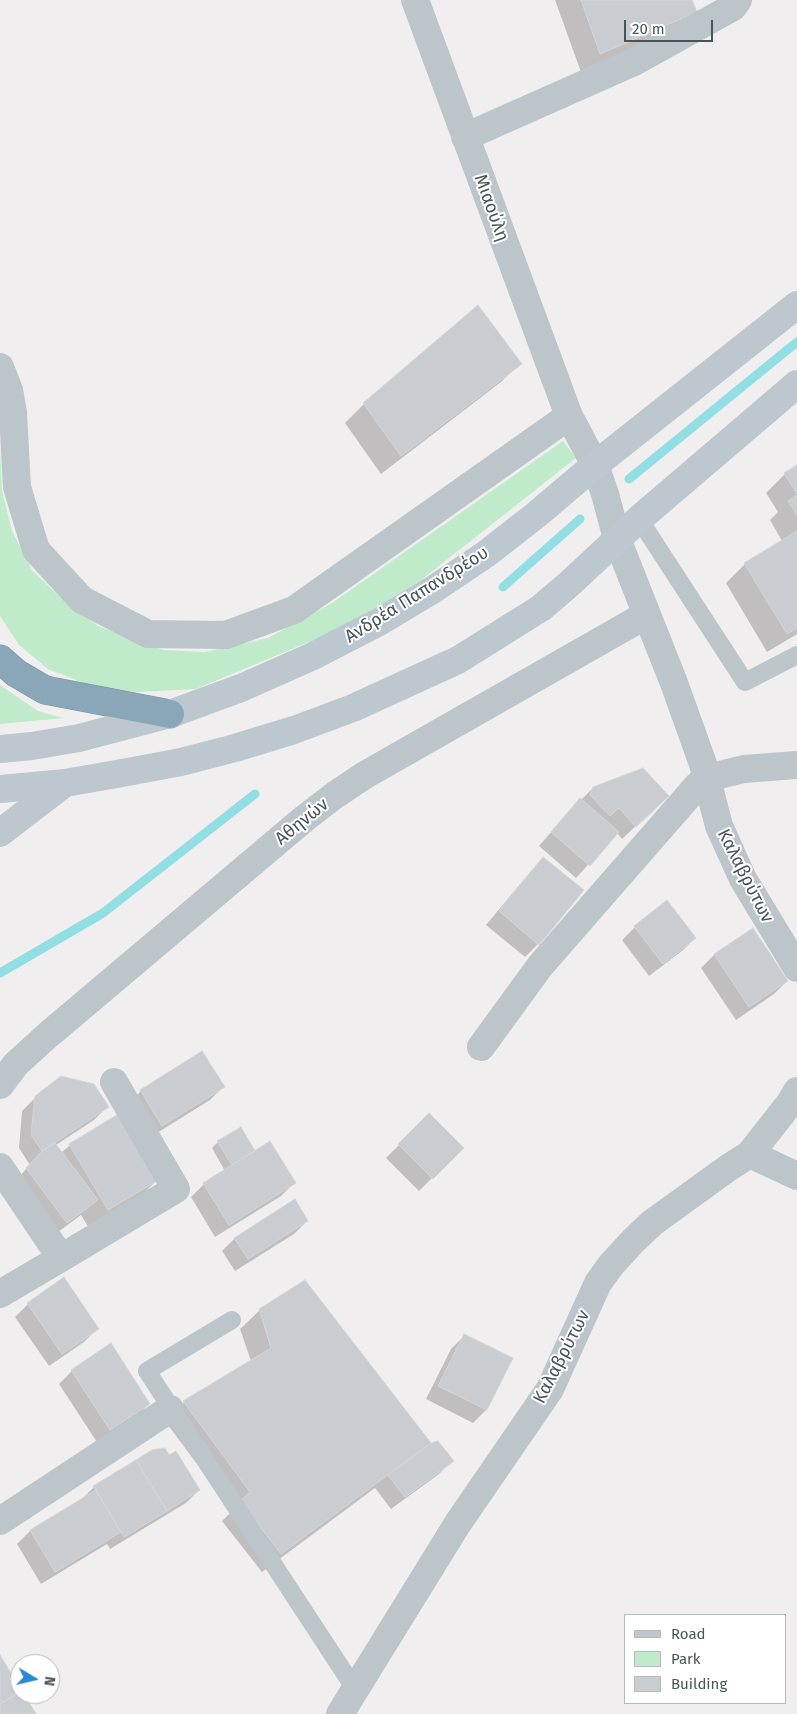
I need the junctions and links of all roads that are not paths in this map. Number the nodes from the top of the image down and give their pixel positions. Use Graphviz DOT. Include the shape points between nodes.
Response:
graph roads {
  1 [pos="415,0"];
  2 [pos="738,0"];
  3 [pos="465,137"];
  4 [pos="797,305"];
  5 [pos="0,367"];
  6 [pos="797,384"];
  7 [pos="569,416"];
  8 [pos="594,465"];
  9 [pos="639,519"];
  10 [pos="617,538"];
  11 [pos="646,615"];
  12 [pos="797,654"];
  13 [pos="0,659"];
  14 [pos="170,714"];
  15 [pos="0,749"];
  16 [pos="797,765"];
  17 [pos="707,778"];
  18 [pos="65,783"];
  19 [pos="0,789"];
  20 [pos="0,833"];
  21 [pos="797,968"];
  22 [pos="481,1047"];
  23 [pos="114,1082"];
  24 [pos="0,1085"];
  25 [pos="797,1091"];
  26 [pos="750,1154"];
  27 [pos="0,1167"];
  28 [pos="797,1176"];
  29 [pos="61,1258"];
  30 [pos="0,1294"];
  31 [pos="232,1320"];
  32 [pos="170,1409"];
  33 [pos="0,1521"];
  34 [pos="355,1689"];
  35 [pos="340,1714"];
  1 -- 3 [label="street, Μιαούλη"];
  2 -- 3 [label="street" via="733,7 634,62"];
  3 -- 7 [label="street, Μιαούλη"];
  4 -- 8 [label="main road, Ανδρέα Παπανδρέου"];
  5 -- 7 [label="street" via="13,413 17,487 36,550 82,600 148,634 226,635 294,610"];
  6 -- 9 [label="main road"];
  7 -- 8 [label="street, Μιαούλη"];
  8 -- 10 [label="street, Μιαούλη"];
  8 -- 14 [label="main road, Ανδρέα Παπανδρέου" via="486,554 379,622 241,688"];
  9 -- 10 [label="main road"];
  9 -- 12 [label="lane" via="746,682"];
  10 -- 11 [label="street, Μιαούλη"];
  10 -- 18 [label="main road" via="541,608 458,660 353,708 226,750 171,764"];
  11 -- 17 [label="street, Καλαβρύτων"];
  11 -- 24 [label="street, Αθηνών" via="335,795 48,1035 16,1064"];
  13 -- 14 [label="highway" via="16,674 45,690"];
  14 -- 15 [label="main road, Ανδρέα Παπανδρέου" via="80,738"];
  16 -- 17 [label="street" via="744,769"];
  17 -- 21 [label="street, Καλαβρύτων" via="719,826 743,879"];
  17 -- 22 [label="street" via="540,966"];
  18 -- 19 [label="main road"];
  18 -- 20 [label="main road"];
  23 -- 29 [label="street" via="176,1189"];
  25 -- 26 [label="street, Καλαβρύτων"];
  26 -- 28 [label="street"];
  26 -- 34 [label="street, Καλαβρύτων" via="660,1217 611,1265 598,1283 550,1389 458,1523"];
  27 -- 29 [label="street"];
  29 -- 30 [label="street"];
  31 -- 32 [label="lane" via="146,1371"];
  32 -- 33 [label="street"];
  32 -- 34 [label="lane"];
  34 -- 35 [label="street, Καλαβρύτων"];
}
